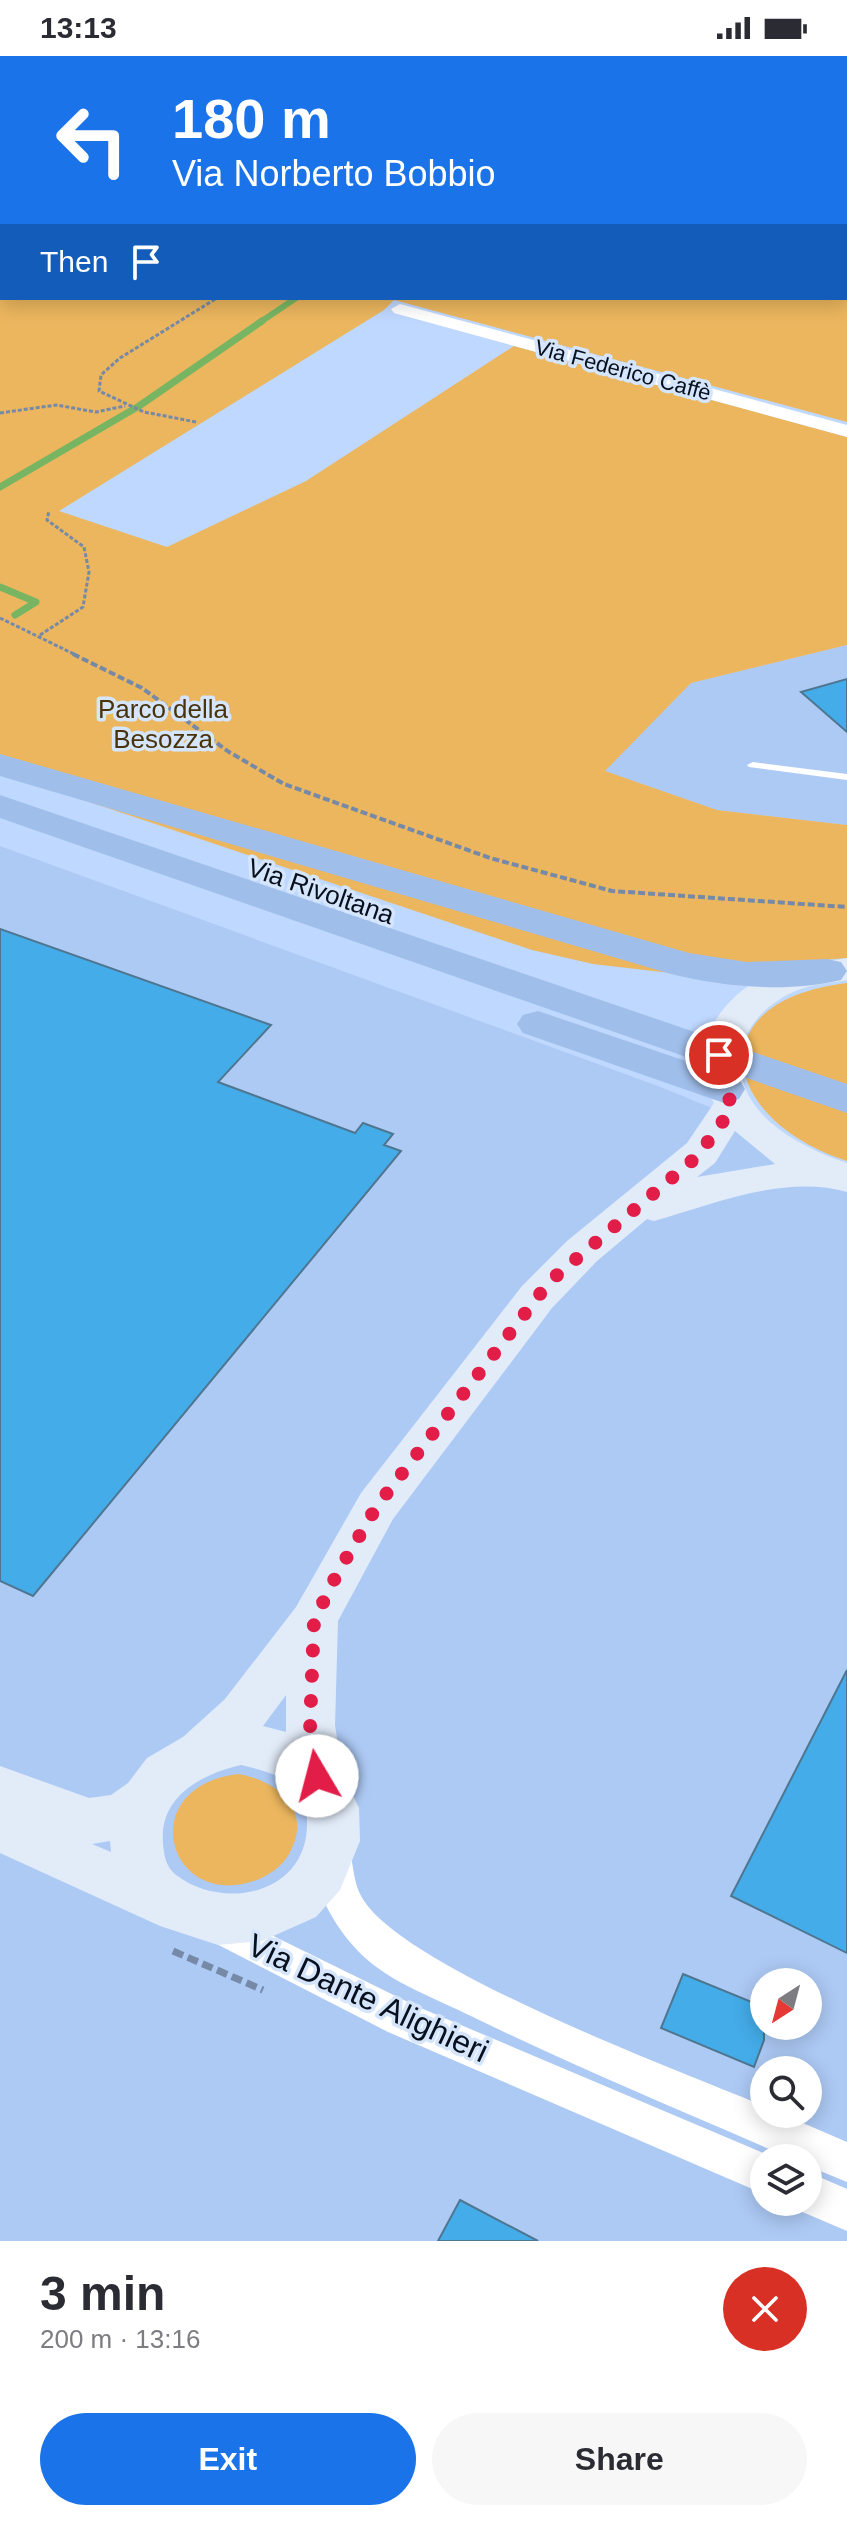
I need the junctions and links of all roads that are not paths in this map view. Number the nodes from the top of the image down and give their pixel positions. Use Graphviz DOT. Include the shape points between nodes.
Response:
graph roads {
  1 [pos="400,309"];
  2 [pos="847,431"];
  3 [pos="0,765"];
  4 [pos="753,765"];
  5 [pos="847,777"];
  6 [pos="0,782"];
  7 [pos="0,806"];
  8 [pos="0,834"];
  9 [pos="837,970"];
  10 [pos="634,1010"];
  11 [pos="847,1070"];
  12 [pos="728,1097"];
  13 [pos="847,1099"];
  14 [pos="837,1175"];
  15 [pos="613,1225"];
  16 [pos="314,1621"];
  17 [pos="202,1751"];
  18 [pos="317,1776"];
  19 [pos="0,1788"];
  20 [pos="143,1800"];
  21 [pos="0,1828"];
  22 [pos="333,1851"];
  23 [pos="189,1912"];
  24 [pos="551,2035"];
  25 [pos="536,2076"];
  26 [pos="847,2162"];
  27 [pos="750,2168"];
  28 [pos="822,2199"];
  29 [pos="847,2210"];
  1 -- 2 [label="street, Via Federico Caffè"];
  3 -- 9 [label="highway" via="696,968 747,974"];
  4 -- 5 [label="lane"];
  6 -- 10 [label="highway, Via Rivoltana"];
  7 -- 10 [label="highway, Via Rivoltana"];
  8 -- 12 [label="highway"];
  9 -- 12 [label="street" via="773,987 735,1017 719,1055"];
  10 -- 11 [label="highway"];
  10 -- 13 [label="highway"];
  12 -- 14 [label="street" via="765,1140"];
  12 -- 15 [label="street" via="701,1153"];
  14 -- 15 [label="street" via="690,1191"];
  15 -- 16 [label="street" via="550,1281 499,1344 377,1506"];
  16 -- 17 [label="street" via="243,1714"];
  16 -- 18 [label="street" via="310,1725"];
  17 -- 18 [label="street" via="260,1745 293,1757"];
  17 -- 20 [label="street" via="173,1766"];
  18 -- 22 [label="street" via="333,1804"];
  19 -- 20 [label="street" via="89,1821 124,1816"];
  20 -- 23 [label="street" via="136,1820 137,1856 144,1875 158,1893"];
  21 -- 23 [label="street, Via Dante Alighieri"];
  22 -- 23 [label="street" via="314,1884 283,1908 241,1920"];
  22 -- 24 [label="street, Via Dante Alighieri" via="342,1901 376,1943 420,1972"];
  23 -- 25 [label="street, Via Dante Alighieri" via="402,2019"];
  24 -- 25 [label="street"];
  24 -- 26 [label="street, Via Dante Alighieri"];
  25 -- 27 [label="street, Via Dante Alighieri"];
  28 -- 29 [label="street"];
}
